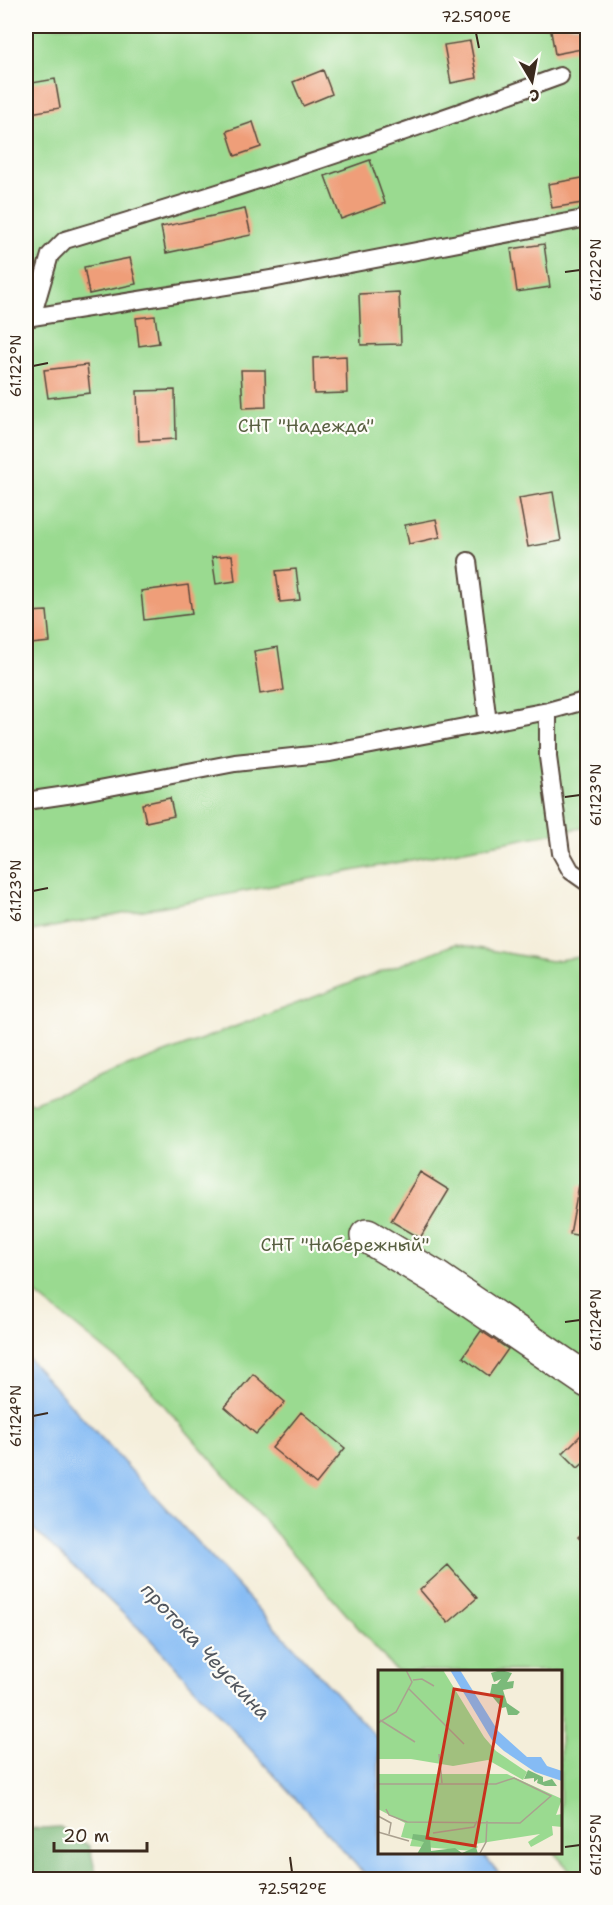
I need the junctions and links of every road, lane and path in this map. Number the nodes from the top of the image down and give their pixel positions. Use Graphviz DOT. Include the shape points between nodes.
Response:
graph roads {
  1 [pos="560,76"];
  2 [pos="588,218"];
  3 [pos="29,317"];
  4 [pos="468,561"];
  5 [pos="588,700"];
  6 [pos="548,711"];
  7 [pos="489,723"];
  8 [pos="26,801"];
  9 [pos="588,883"];
  10 [pos="367,1236"];
  11 [pos="588,1381"];
  1 -- 3 [label="lane" via="433,123 65,240 51,255"];
  2 -- 3 [label="lane" via="277,278"];
  4 -- 7 [label="lane"];
  5 -- 6 [label="lane"];
  6 -- 7 [label="lane"];
  6 -- 9 [label="lane" via="548,757 561,853 571,871"];
  7 -- 8 [label="lane" via="330,753 235,764"];
  10 -- 11 [label="street" via="435,1277"];
}
